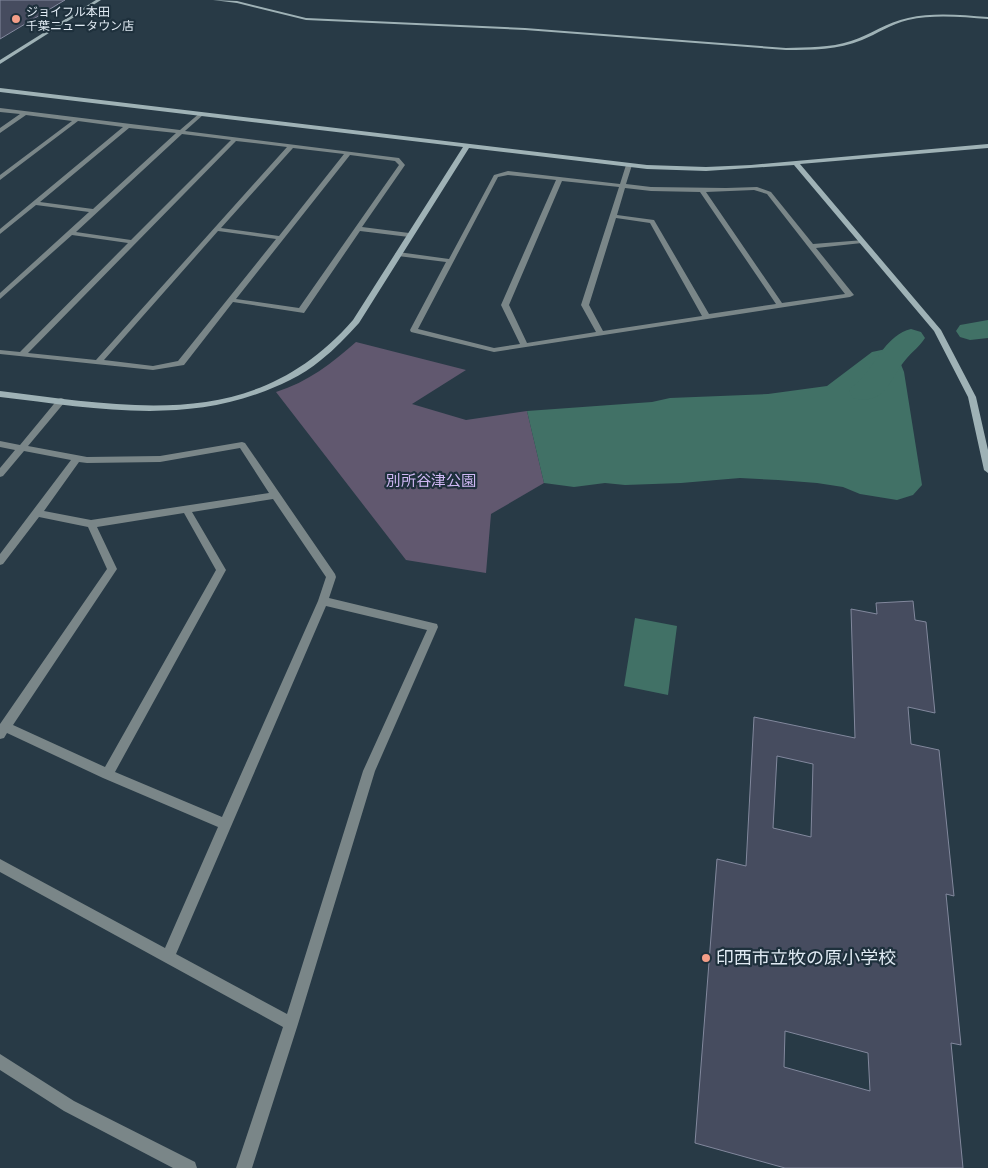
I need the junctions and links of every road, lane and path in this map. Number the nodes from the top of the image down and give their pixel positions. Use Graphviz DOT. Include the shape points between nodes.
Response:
graph roads {
  1 [pos="100,0"];
  2 [pos="215,0"];
  3 [pos="988,18"];
  4 [pos="0,62"];
  5 [pos="0,90"];
  6 [pos="0,110"];
  7 [pos="25,113"];
  8 [pos="201,114"];
  9 [pos="76,120"];
  10 [pos="128,126"];
  11 [pos="0,131"];
  12 [pos="181,133"];
  13 [pos="235,139"];
  14 [pos="291,146"];
  15 [pos="988,146"];
  16 [pos="466,147"];
  17 [pos="348,153"];
  18 [pos="796,164"];
  19 [pos="629,165"];
  20 [pos="0,178"];
  21 [pos="560,179"];
  22 [pos="623,186"];
  23 [pos="702,190"];
  24 [pos="34,203"];
  25 [pos="94,211"];
  26 [pos="614,216"];
  27 [pos="358,228"];
  28 [pos="216,229"];
  29 [pos="0,232"];
  30 [pos="71,233"];
  31 [pos="410,236"];
  32 [pos="280,238"];
  33 [pos="862,241"];
  34 [pos="133,242"];
  35 [pos="811,246"];
  36 [pos="398,254"];
  37 [pos="450,261"];
  38 [pos="0,297"];
  39 [pos="232,300"];
  40 [pos="780,305"];
  41 [pos="707,317"];
  42 [pos="600,333"];
  43 [pos="524,345"];
  44 [pos="0,352"];
  45 [pos="21,354"];
  46 [pos="96,363"];
  47 [pos="0,394"];
  48 [pos="61,401"];
  49 [pos="0,444"];
  50 [pos="23,447"];
  51 [pos="77,458"];
  52 [pos="988,470"];
  53 [pos="0,474"];
  54 [pos="276,495"];
  55 [pos="186,509"];
  56 [pos="37,513"];
  57 [pos="91,524"];
  58 [pos="0,562"];
  59 [pos="323,601"];
  60 [pos="3,731"];
  61 [pos="107,774"];
  62 [pos="225,824"];
  63 [pos="0,865"];
  64 [pos="168,957"];
  65 [pos="291,1024"];
  66 [pos="0,1061"];
  67 [pos="189,1168"];
  68 [pos="244,1168"];
  1 -- 4 [label="street"];
  2 -- 3 [label="street" via="237,2 306,19 525,29 786,49 848,43 921,16"];
  5 -- 8 [label="street"];
  6 -- 7 [label="street"];
  7 -- 9 [label="street"];
  7 -- 11 [label="street"];
  8 -- 12 [label="street"];
  8 -- 16 [label="street"];
  9 -- 10 [label="street"];
  9 -- 20 [label="street"];
  10 -- 12 [label="street"];
  10 -- 24 [label="street"];
  12 -- 13 [label="street"];
  12 -- 25 [label="street"];
  13 -- 14 [label="street"];
  13 -- 34 [label="street"];
  14 -- 17 [label="street"];
  14 -- 28 [label="street"];
  15 -- 18 [label="street"];
  16 -- 19 [label="street"];
  16 -- 31 [label="street"];
  17 -- 27 [label="street" via="397,159 402,165"];
  17 -- 32 [label="street"];
  18 -- 19 [label="street" via="706,169"];
  18 -- 33 [label="street"];
  19 -- 22 [label="street"];
  21 -- 22 [label="street"];
  21 -- 37 [label="street" via="508,173 496,176"];
  21 -- 43 [label="street" via="505,305"];
  22 -- 23 [label="street"];
  22 -- 26 [label="street"];
  23 -- 35 [label="street" via="756,188 769,192"];
  23 -- 40 [label="street"];
  24 -- 25 [label="street"];
  24 -- 29 [label="street"];
  25 -- 30 [label="street"];
  26 -- 41 [label="street" via="652,221"];
  26 -- 42 [label="street" via="584,305"];
  27 -- 31 [label="street"];
  27 -- 39 [label="street" via="301,311"];
  28 -- 32 [label="street"];
  28 -- 46 [label="street"];
  30 -- 34 [label="street"];
  30 -- 38 [label="street"];
  31 -- 36 [label="street"];
  32 -- 39 [label="street"];
  33 -- 35 [label="street"];
  33 -- 52 [label="street" via="937,330 972,397"];
  34 -- 45 [label="street"];
  35 -- 40 [label="street" via="850,295"];
  36 -- 37 [label="street"];
  36 -- 48 [label="street" via="343,339 302,371 275,385 228,400 183,407 127,408"];
  37 -- 43 [label="street" via="414,330 494,350"];
  39 -- 46 [label="street" via="181,363 153,368"];
  40 -- 41 [label="street"];
  41 -- 42 [label="street"];
  42 -- 43 [label="street"];
  44 -- 45 [label="street"];
  45 -- 46 [label="street"];
  47 -- 48 [label="street"];
  48 -- 50 [label="street"];
  49 -- 50 [label="street"];
  50 -- 51 [label="street"];
  50 -- 53 [label="street"];
  51 -- 54 [label="street" via="160,459 242,444"];
  51 -- 56 [label="street"];
  54 -- 55 [label="street"];
  54 -- 59 [label="street" via="331,577"];
  55 -- 57 [label="street"];
  55 -- 61 [label="street" via="221,570"];
  56 -- 57 [label="street"];
  56 -- 58 [label="street"];
  57 -- 60 [label="street" via="112,569"];
  59 -- 62 [label="street"];
  59 -- 65 [label="street" via="433,628 369,771"];
  60 -- 61 [label="street"];
  61 -- 62 [label="street"];
  62 -- 64 [label="street"];
  63 -- 64 [label="street"];
  64 -- 65 [label="street"];
  65 -- 68 [label="street"];
  66 -- 67 [label="street" via="69,1106"];
}
